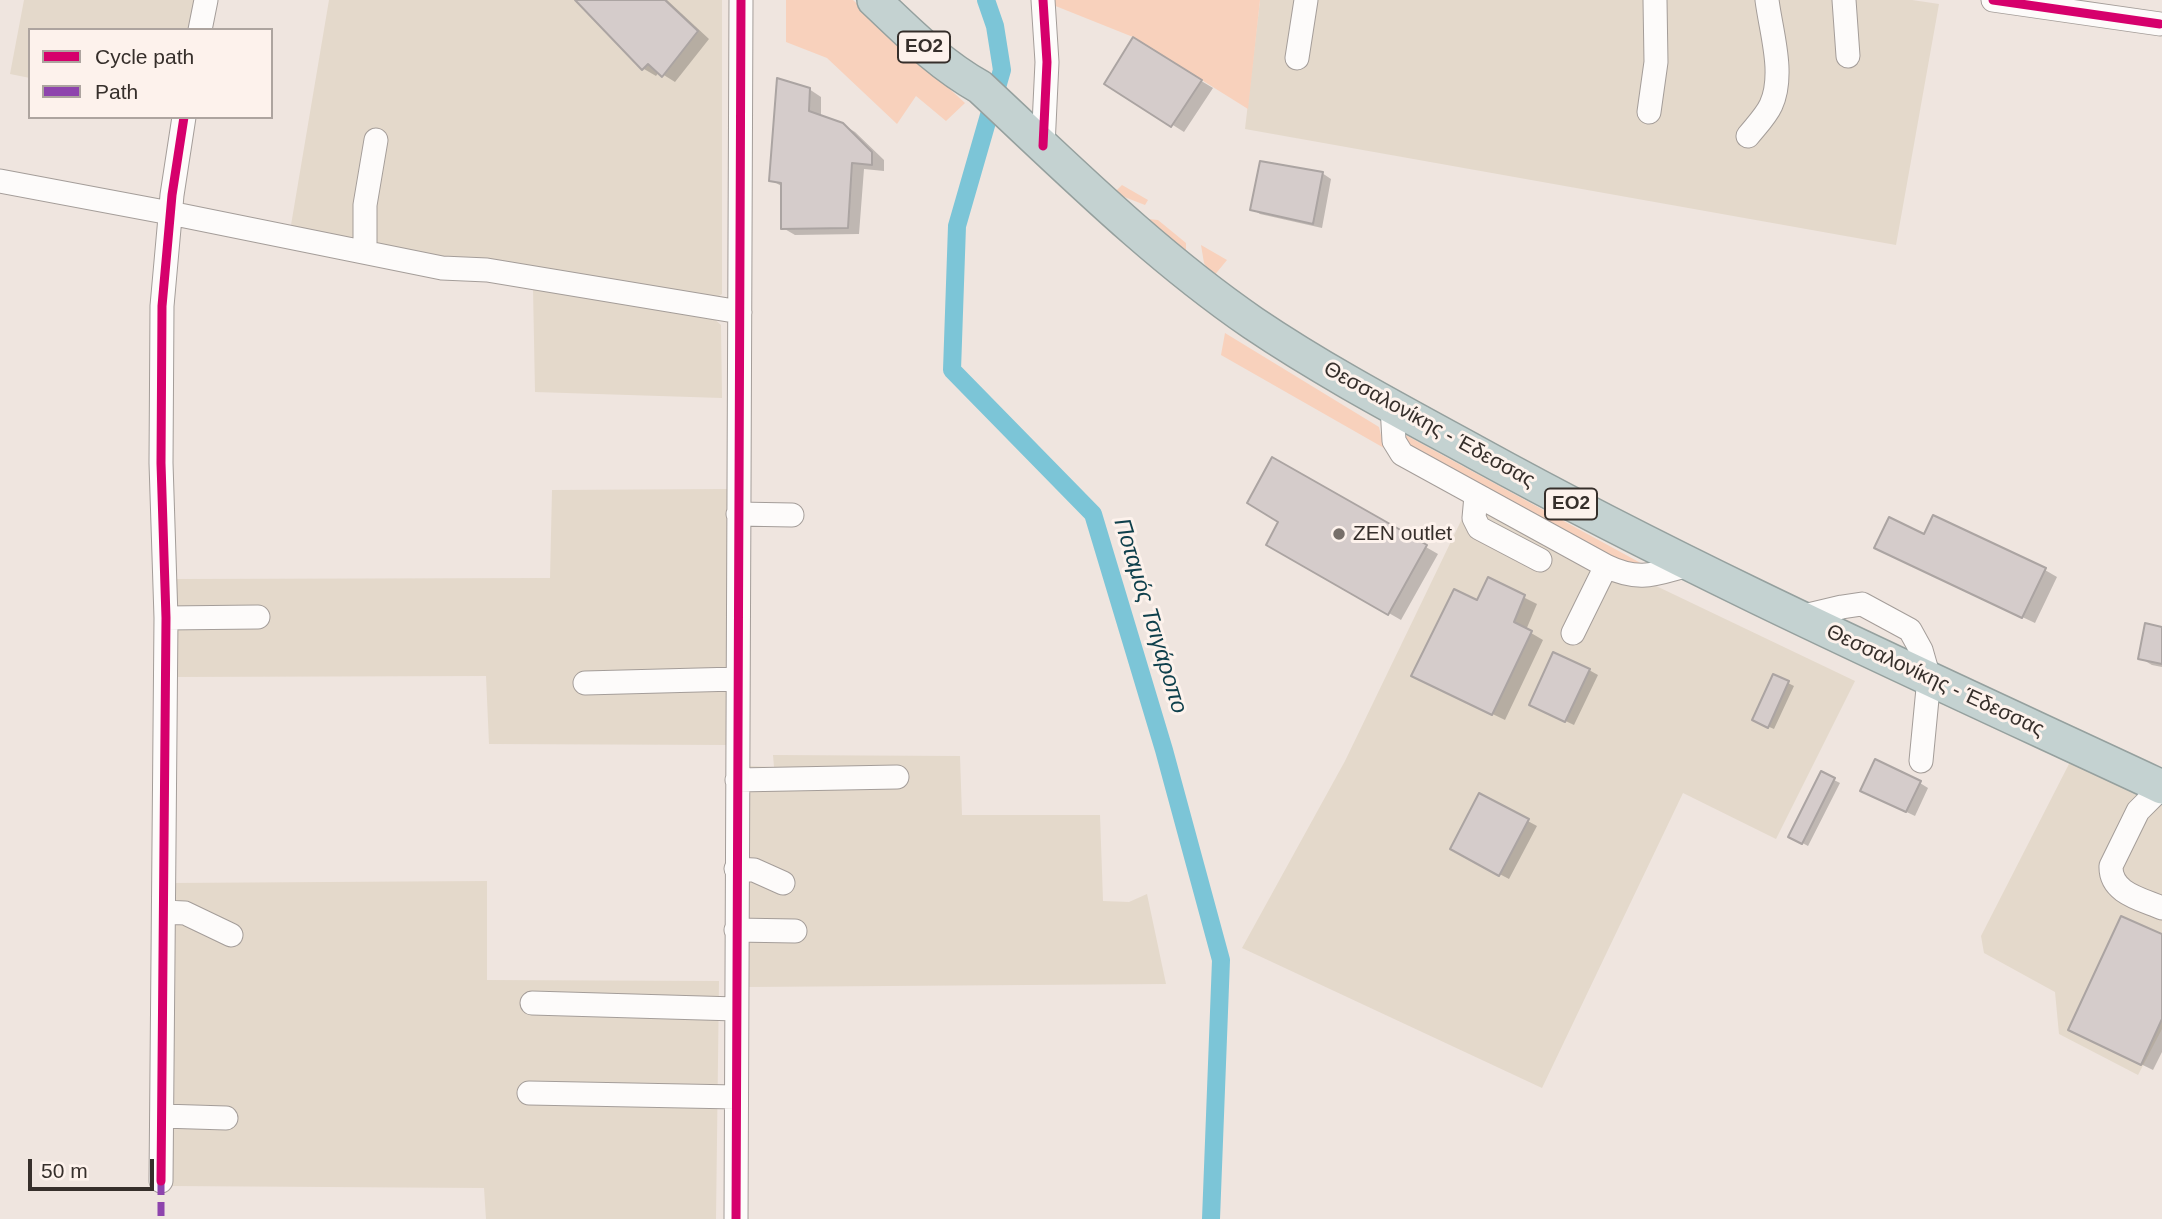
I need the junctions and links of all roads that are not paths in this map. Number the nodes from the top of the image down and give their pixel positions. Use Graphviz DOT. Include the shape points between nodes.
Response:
graph roads {
  1 [pos="206,0"];
  2 [pos="741,0"];
  3 [pos="874,0"];
  4 [pos="901,0"];
  5 [pos="1043,0"];
  6 [pos="1306,0"];
  7 [pos="1655,0"];
  8 [pos="1767,0"];
  9 [pos="1844,0"];
  10 [pos="1993,0"];
  11 [pos="2160,24"];
  12 [pos="200,28"];
  13 [pos="1849,56"];
  14 [pos="1297,58"];
  15 [pos="980,87"];
  16 [pos="1649,112"];
  17 [pos="184,119"];
  18 [pos="1748,136"];
  19 [pos="376,140"];
  20 [pos="1038,140"];
  21 [pos="0,181"];
  22 [pos="170,213"];
  23 [pos="365,251"];
  24 [pos="740,312"];
  25 [pos="1392,406"];
  26 [pos="1476,495"];
  27 [pos="738,514"];
  28 [pos="792,516"];
  29 [pos="1540,560"];
  30 [pos="1692,564"];
  31 [pos="1606,566"];
  32 [pos="258,617"];
  33 [pos="166,618"];
  34 [pos="1573,633"];
  35 [pos="1929,678"];
  36 [pos="737,679"];
  37 [pos="585,683"];
  38 [pos="1921,761"];
  39 [pos="897,777"];
  40 [pos="737,780"];
  41 [pos="2162,787"];
  42 [pos="736,869"];
  43 [pos="783,883"];
  44 [pos="2162,908"];
  45 [pos="164,912"];
  46 [pos="736,930"];
  47 [pos="795,931"];
  48 [pos="231,935"];
  49 [pos="532,1003"];
  50 [pos="736,1009"];
  51 [pos="529,1093"];
  52 [pos="736,1097"];
  53 [pos="162,1116"];
  54 [pos="226,1118"];
  55 [pos="161,1181"];
  56 [pos="736,1219"];
  1 -- 12 [label="street"];
  2 -- 24 [label="street"];
  3 -- 15 [label="highway, Θεσσαλονίκης - Έδεσσας / ΕΟ2" via="954,72"];
  4 -- 15 [label="highway, Θεσσαλονίκης - Έδεσσας / ΕΟ2" via="965,65"];
  5 -- 20 [label="street" via="1047,62"];
  6 -- 14 [label="street"];
  7 -- 16 [label="street" via="1656,62"];
  8 -- 18 [label="street" via="1776,92"];
  9 -- 13 [label="street"];
  10 -- 11 [label="street"];
  15 -- 20 [label="highway, Θεσσαλονίκης - Έδεσσας / ΕΟ2"];
  17 -- 22 [label="street"];
  19 -- 23 [label="street" via="365,205"];
  20 -- 25 [label="highway, Θεσσαλονίκης - Έδεσσας / ΕΟ2" via="1203,286 1254,323"];
  21 -- 22 [label="street"];
  22 -- 23 [label="street"];
  22 -- 33 [label="street" via="161,380"];
  23 -- 24 [label="street" via="442,268 488,270"];
  24 -- 27 [label="street"];
  25 -- 26 [label="street" via="1398,450"];
  25 -- 30 [label="highway, Θεσσαλονίκης - Έδεσσας / ΕΟ2" via="1555,496"];
  26 -- 29 [label="street" via="1479,528"];
  26 -- 31 [label="street"];
  27 -- 28 [label="street"];
  27 -- 36 [label="street"];
  30 -- 31 [label="street" via="1644,576"];
  30 -- 35 [label="highway, Θεσσαλονίκης - Έδεσσας / ΕΟ2"];
  31 -- 34 [label="street"];
  32 -- 33 [label="street"];
  33 -- 45 [label="street"];
  35 -- 38 [label="street"];
  35 -- 41 [label="highway, Θεσσαλονίκης - Έδεσσας / ΕΟ2"];
  36 -- 37 [label="street"];
  36 -- 40 [label="street"];
  39 -- 40 [label="street"];
  40 -- 42 [label="street"];
  41 -- 44 [label="street" via="2138,810 2111,866 2111,876 2124,891"];
  42 -- 43 [label="street" via="754,870"];
  42 -- 46 [label="street"];
  45 -- 48 [label="street" via="185,914"];
  45 -- 53 [label="street"];
  46 -- 47 [label="street"];
  46 -- 50 [label="street"];
  49 -- 50 [label="street"];
  50 -- 52 [label="street"];
  51 -- 52 [label="street"];
  52 -- 56 [label="street"];
  53 -- 54 [label="street"];
  53 -- 55 [label="street"];
}
